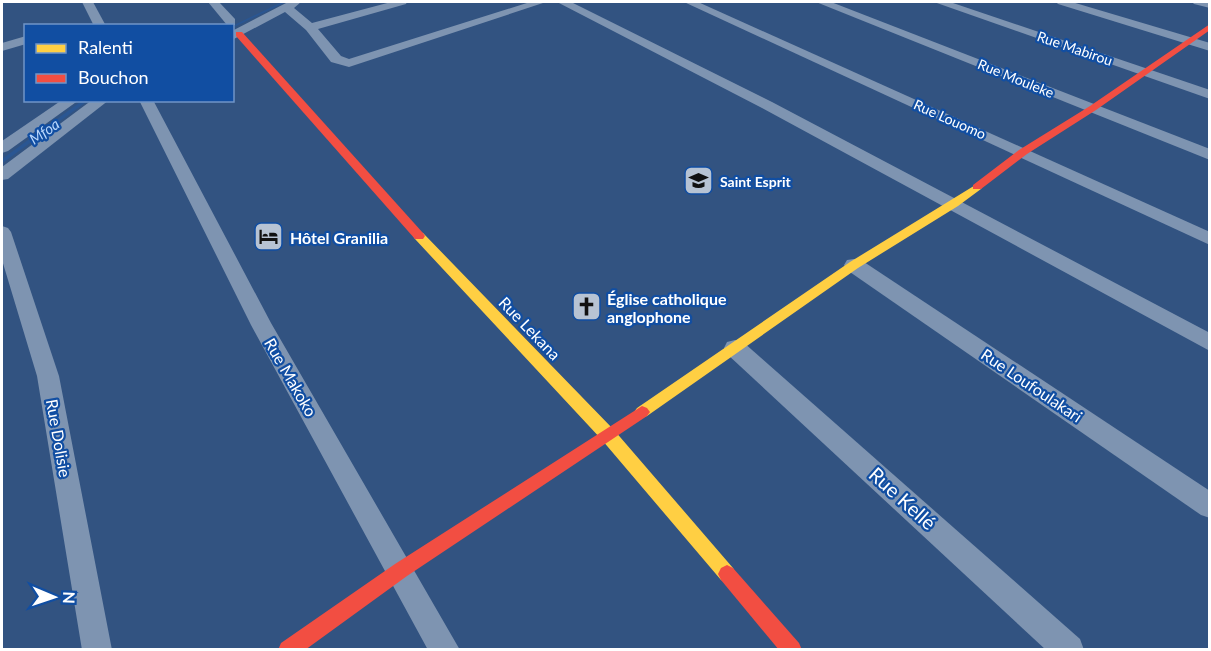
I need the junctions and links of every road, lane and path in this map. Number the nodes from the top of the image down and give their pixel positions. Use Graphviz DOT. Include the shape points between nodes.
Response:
graph roads {
  1 [pos="88,2"];
  2 [pos="213,2"];
  3 [pos="272,2"];
  4 [pos="402,2"];
  5 [pos="540,2"];
  6 [pos="563,2"];
  7 [pos="690,2"];
  8 [pos="724,2"];
  9 [pos="822,2"];
  10 [pos="940,2"];
  11 [pos="1062,2"];
  12 [pos="1198,2"];
  13 [pos="291,4"];
  14 [pos="1209,5"];
  15 [pos="705,9"];
  16 [pos="98,24"];
  17 [pos="227,24"];
  18 [pos="1209,26"];
  19 [pos="310,27"];
  20 [pos="234,28"];
  21 [pos="234,29"];
  22 [pos="234,33"];
  23 [pos="1189,40"];
  24 [pos="24,41"];
  25 [pos="2,47"];
  26 [pos="1209,47"];
  27 [pos="1142,72"];
  28 [pos="1209,95"];
  29 [pos="69,102"];
  30 [pos="99,102"];
  31 [pos="147,102"];
  32 [pos="1093,108"];
  33 [pos="2,148"];
  34 [pos="1023,152"];
  35 [pos="1209,155"];
  36 [pos="2,175"];
  37 [pos="954,204"];
  38 [pos="2,232"];
  39 [pos="1209,239"];
  40 [pos="854,265"];
  41 [pos="1209,343"];
  42 [pos="735,348"];
  43 [pos="608,435"];
  44 [pos="1209,506"];
  45 [pos="401,570"];
  46 [pos="97,650"];
  47 [pos="288,650"];
  48 [pos="445,650"];
  49 [pos="792,650"];
  50 [pos="1069,650"];
  1 -- 16 [label="street"];
  2 -- 17 [label="street, Rue Lekana"];
  3 -- 20 [label="street"];
  4 -- 19 [label="street"];
  5 -- 19 [label="street" via="349,63 336,59"];
  6 -- 37 [label="street"];
  7 -- 15 [label="street, Rue Louomo"];
  8 -- 15 [label="street"];
  9 -- 32 [label="street, Rue Mouleke"];
  10 -- 27 [label="street, Rue Mabirou"];
  11 -- 23 [label="street"];
  12 -- 14 [label="street"];
  13 -- 19 [label="street"];
  13 -- 21 [label="street"];
  15 -- 34 [label="street, Rue Louomo"];
  18 -- 23 [label="main road"];
  22 -- 43 [label="main road, Rue Lekana"];
  23 -- 26 [label="street"];
  23 -- 27 [label="main road"];
  24 -- 25 [label="street"];
  27 -- 28 [label="street, Rue Mabirou"];
  27 -- 32 [label="main road"];
  29 -- 33 [label="street"];
  30 -- 36 [label="street"];
  31 -- 45 [label="street, Rue Makoko" via="261,325"];
  32 -- 34 [label="main road"];
  32 -- 35 [label="street, Rue Mouleke"];
  34 -- 37 [label="main road"];
  34 -- 39 [label="street, Rue Louomo"];
  37 -- 40 [label="main road"];
  37 -- 41 [label="street"];
  38 -- 46 [label="street, Rue Dolisie" via="48,376"];
  40 -- 42 [label="main road"];
  40 -- 44 [label="street, Rue Loufoulakari"];
  42 -- 43 [label="main road"];
  42 -- 50 [label="street, Rue Kellé"];
  43 -- 45 [label="main road"];
  43 -- 49 [label="main road, Rue Lekana"];
  45 -- 47 [label="main road"];
  45 -- 48 [label="street, Rue Makoko"];
}
